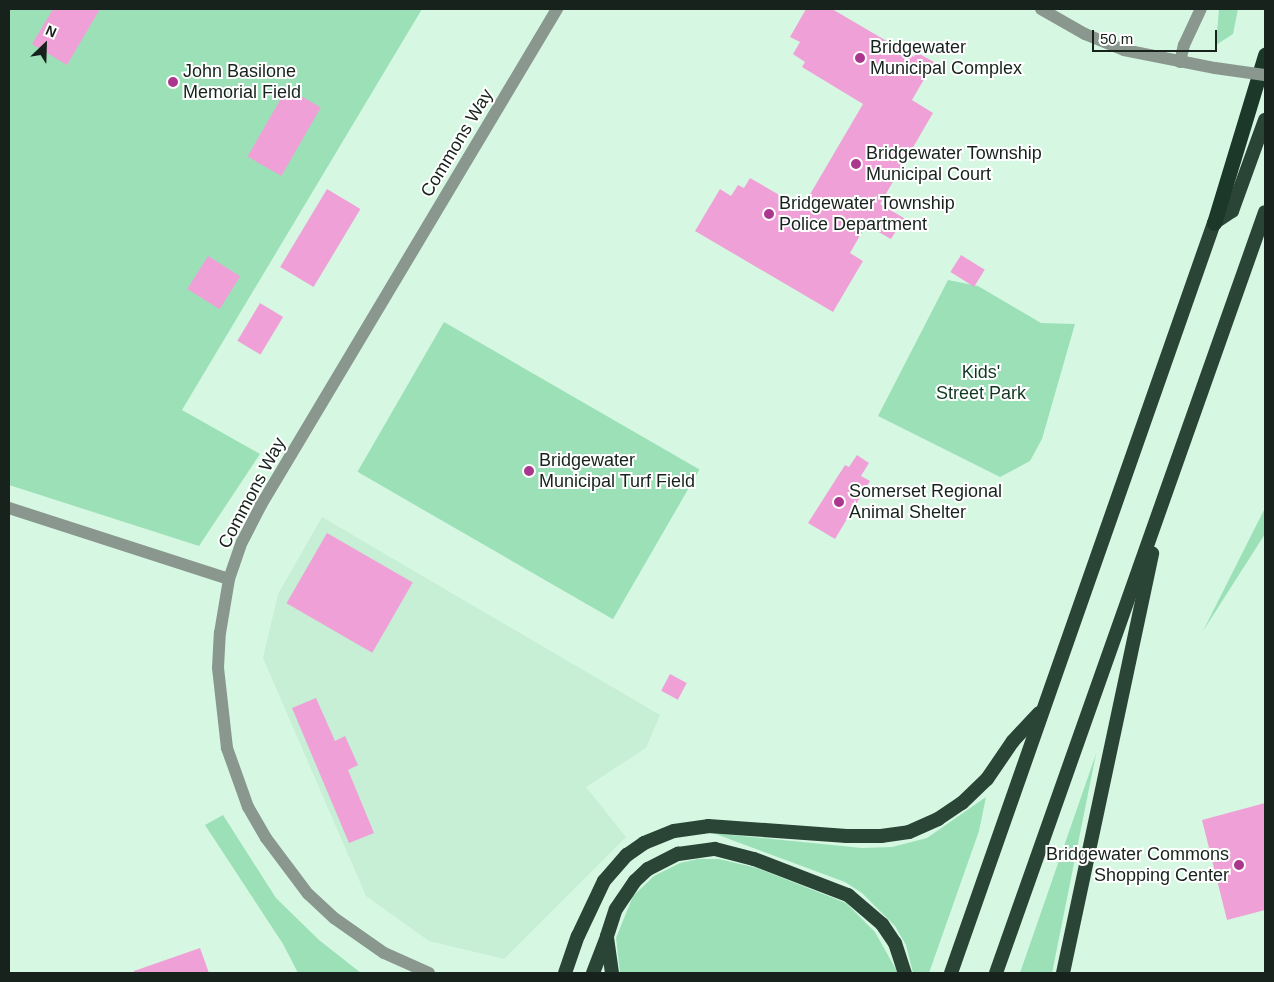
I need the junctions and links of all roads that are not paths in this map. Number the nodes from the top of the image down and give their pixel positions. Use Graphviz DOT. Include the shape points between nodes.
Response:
graph roads {
  1 [pos="557,9"];
  2 [pos="1041,9"];
  3 [pos="1202,9"];
  4 [pos="1265,55"];
  5 [pos="1180,62"];
  6 [pos="1265,75"];
  7 [pos="1265,120"];
  8 [pos="1265,212"];
  9 [pos="1214,223"];
  10 [pos="1161,507"];
  11 [pos="9,508"];
  12 [pos="229,579"];
  13 [pos="1043,708"];
  14 [pos="607,936"];
  15 [pos="429,973"];
  16 [pos="565,973"];
  17 [pos="593,973"];
  18 [pos="612,973"];
  19 [pos="905,973"];
  20 [pos="951,973"];
  21 [pos="996,973"];
  22 [pos="1063,973"];
  1 -- 12 [label="street, Commons Way" via="262,505 242,542"];
  2 -- 5 [label="street" via="1106,44"];
  3 -- 5 [label="street" via="1184,45"];
  4 -- 9 [label="highway"];
  5 -- 6 [label="street, bridge"];
  7 -- 9 [label="highway" via="1232,211"];
  8 -- 10 [label="highway"];
  9 -- 13 [label="highway"];
  10 -- 21 [label="highway"];
  10 -- 22 [label="highway"];
  11 -- 12 [label="street"];
  12 -- 15 [label="street, Commons Way" via="220,633 221,708 227,748 248,807 291,873 334,918 384,953"];
  13 -- 16 [label="highway" via="1013,741 987,779 962,803 938,819 909,832 847,836 708,826 674,831 644,843 627,855 604,881"];
  13 -- 20 [label="highway"];
  14 -- 17 [label="highway"];
  14 -- 18 [label="highway"];
  14 -- 19 [label="highway" via="625,893 648,869 678,854 715,849 754,859 848,895 882,924 895,943"];
}
